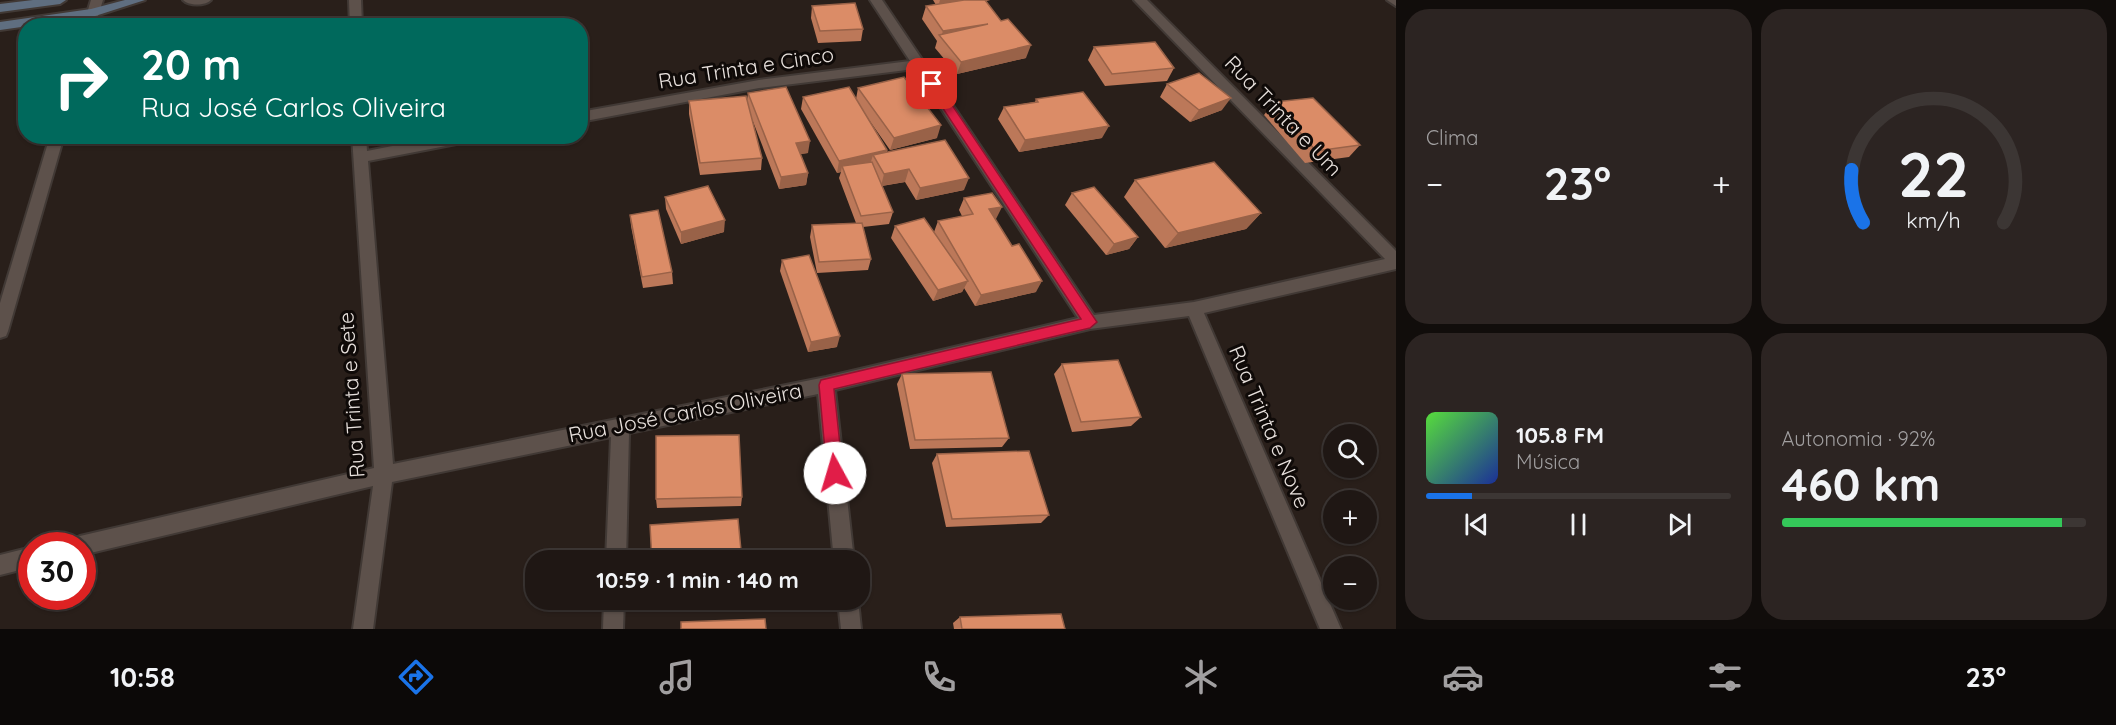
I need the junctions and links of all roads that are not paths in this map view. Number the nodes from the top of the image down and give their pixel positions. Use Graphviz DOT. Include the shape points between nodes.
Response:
graph roads {
  1 [pos="60,0"];
  2 [pos="97,0"];
  3 [pos="139,0"];
  4 [pos="189,0"];
  5 [pos="205,0"];
  6 [pos="355,0"];
  7 [pos="876,0"];
  8 [pos="1140,0"];
  9 [pos="0,8"];
  10 [pos="91,18"];
  11 [pos="94,18"];
  12 [pos="356,18"];
  13 [pos="18,25"];
  14 [pos="0,26"];
  15 [pos="919,64"];
  16 [pos="588,116"];
  17 [pos="55,144"];
  18 [pos="359,144"];
  19 [pos="429,144"];
  20 [pos="360,157"];
  21 [pos="1396,262"];
  22 [pos="1194,309"];
  23 [pos="1090,322"];
  24 [pos="0,331"];
  25 [pos="826,385"];
  26 [pos="621,426"];
  27 [pos="384,475"];
  28 [pos="96,542"];
  29 [pos="616,550"];
  30 [pos="843,550"];
  31 [pos="18,560"];
  32 [pos="0,565"];
  33 [pos="614,610"];
  34 [pos="849,610"];
  35 [pos="363,629"];
  36 [pos="613,629"];
  37 [pos="851,629"];
  38 [pos="1332,629"];
  1 -- 9 [label="main road"];
  2 -- 10 [label="street"];
  3 -- 11 [label="main road"];
  4 -- 5 [label="street"];
  6 -- 12 [label="street"];
  7 -- 15 [label="street"];
  8 -- 21 [label="street, Rua Trinta e Um"];
  13 -- 14 [label="main road"];
  15 -- 16 [label="street, Rua Trinta e Cinco" via="759,84"];
  15 -- 23 [label="street"];
  17 -- 24 [label="street"];
  18 -- 20 [label="street, Rua Trinta e Sete"];
  19 -- 20 [label="street"];
  20 -- 27 [label="street, Rua Trinta e Sete"];
  21 -- 22 [label="street, Rua José Carlos Oliveira"];
  22 -- 23 [label="street, Rua José Carlos Oliveira"];
  22 -- 38 [label="street, Rua Trinta e Nove"];
  23 -- 25 [label="street, Rua José Carlos Oliveira"];
  25 -- 26 [label="street, Rua José Carlos Oliveira"];
  25 -- 30 [label="street"];
  26 -- 27 [label="street, Rua José Carlos Oliveira"];
  26 -- 29 [label="street"];
  27 -- 28 [label="street, Rua José Carlos Oliveira"];
  27 -- 35 [label="street, Rua Trinta e Sete"];
  31 -- 32 [label="street"];
  33 -- 36 [label="street"];
  34 -- 37 [label="street"];
}
